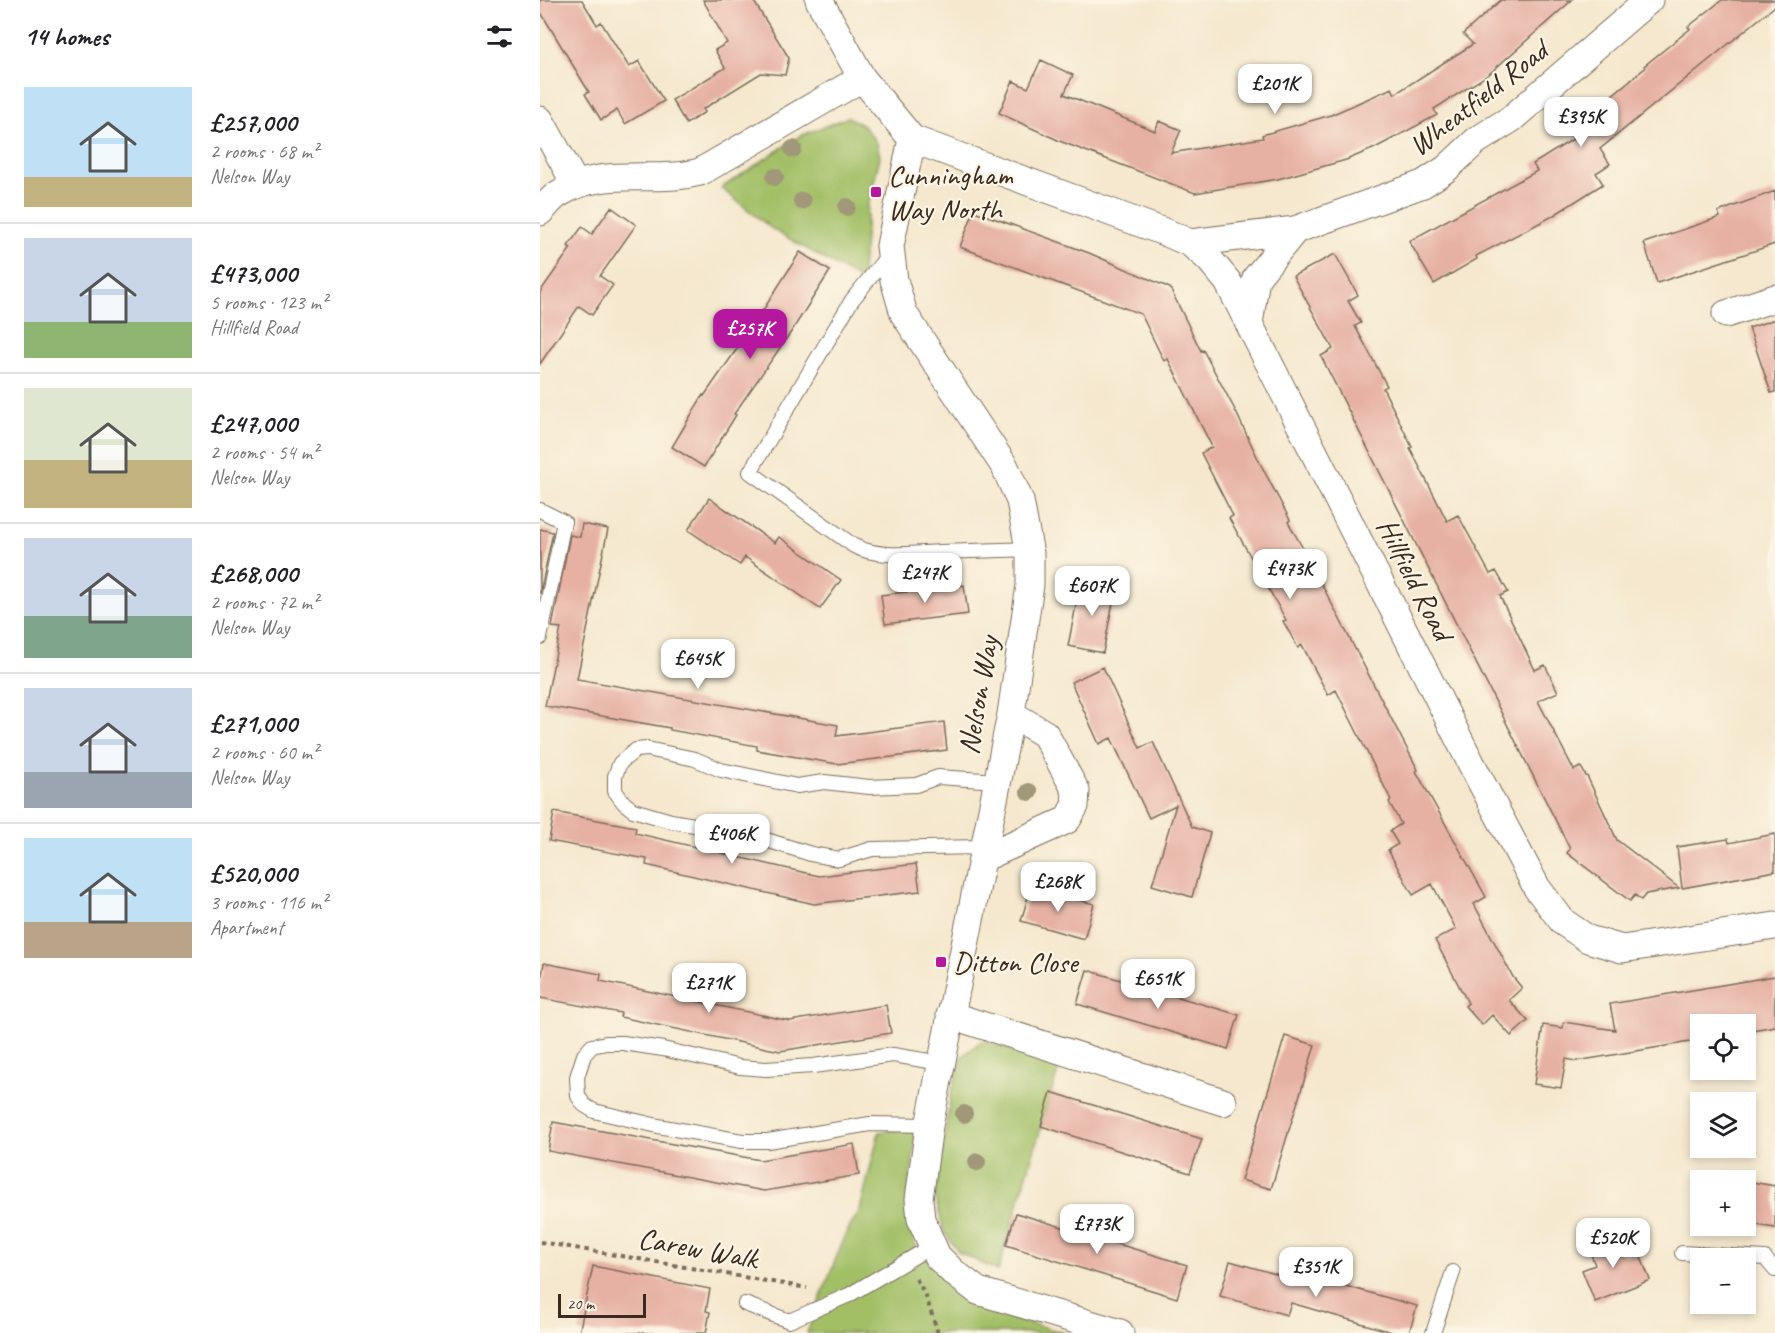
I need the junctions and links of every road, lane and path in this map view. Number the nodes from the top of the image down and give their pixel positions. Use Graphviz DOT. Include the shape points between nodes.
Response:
graph roads {
  1 [pos="819,0"];
  2 [pos="1649,0"];
  3 [pos="862,78"];
  4 [pos="540,120"];
  5 [pos="912,139"];
  6 [pos="576,185"];
  7 [pos="540,212"];
  8 [pos="1295,230"];
  9 [pos="1190,243"];
  10 [pos="890,252"];
  11 [pos="1775,298"];
  12 [pos="1726,314"];
  13 [pos="1249,324"];
  14 [pos="540,510"];
  15 [pos="1030,549"];
  16 [pos="540,638"];
  17 [pos="1011,714"];
  18 [pos="997,781"];
  19 [pos="983,852"];
  20 [pos="1775,926"];
  21 [pos="950,1015"];
  22 [pos="941,1063"];
  23 [pos="1223,1102"];
  24 [pos="929,1125"];
  25 [pos="540,1242"];
  26 [pos="932,1246"];
  27 [pos="1682,1253"];
  28 [pos="1775,1270"];
  29 [pos="1453,1272"];
  30 [pos="849,1295"];
  31 [pos="745,1304"];
  32 [pos="1120,1333"];
  33 [pos="1433,1333"];
  1 -- 3 [label="street"];
  2 -- 8 [label="street, Wheatfield Road" via="1446,170 1423,184"];
  3 -- 5 [label="street"];
  3 -- 6 [label="street" via="700,172 682,177 608,176"];
  4 -- 6 [label="street"];
  5 -- 9 [label="street"];
  5 -- 10 [label="street, Nelson Way"];
  6 -- 7 [label="street" via="559,193"];
  8 -- 9 [label="street, Wheatfield Road"];
  8 -- 13 [label="street" via="1256,278"];
  9 -- 13 [label="street, Hillfield Road" via="1228,282"];
  10 -- 15 [label="street, Nelson Way" via="904,314 1005,467 1020,501"];
  10 -- 15 [label="lane" via="852,300 750,472 864,551"];
  11 -- 12 [label="street"];
  13 -- 20 [label="street, Hillfield Road" via="1471,763 1537,888 1563,922 1588,939 1622,949"];
  14 -- 16 [label="lane" via="564,522"];
  15 -- 17 [label="street, Nelson Way" via="1030,585"];
  17 -- 18 [label="street, Nelson Way"];
  17 -- 19 [label="street" via="1045,734 1076,791 1075,806 1067,820"];
  18 -- 19 [label="street, Nelson Way"];
  18 -- 19 [label="lane" via="938,777 916,785 869,787 824,782 797,786 647,749 636,750 627,757 615,776 615,791 633,810 747,834 839,859 872,849"];
  19 -- 21 [label="street, Nelson Way"];
  21 -- 22 [label="street, Nelson Way"];
  21 -- 23 [label="street"];
  22 -- 24 [label="street, Nelson Way"];
  22 -- 24 [label="lane" via="893,1055 790,1068 740,1067 663,1049 606,1043 592,1046 584,1055 577,1077 578,1096 594,1112 742,1141 768,1142 870,1124"];
  24 -- 26 [label="street, Nelson Way" via="920,1199 921,1219"];
  25 -- 30 [label="path, Carew Walk"];
  26 -- 30 [label="lane"];
  26 -- 32 [label="street, Nelson Way" via="936,1256 978,1291"];
  27 -- 28 [label="lane" via="1765,1258"];
  29 -- 33 [label="lane"];
  30 -- 31 [label="lane" via="789,1322"];
}
